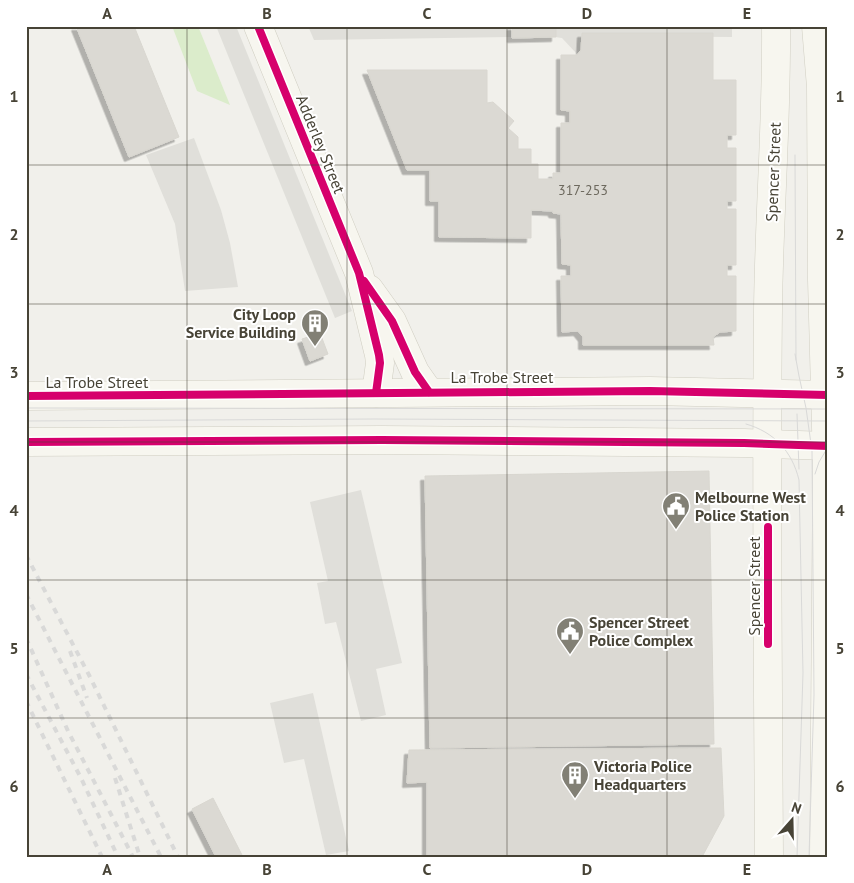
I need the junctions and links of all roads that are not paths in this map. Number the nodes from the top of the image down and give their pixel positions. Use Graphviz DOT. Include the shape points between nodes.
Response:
graph roads {
  1 [pos="258,26"];
  2 [pos="776,26"];
  3 [pos="816,26"];
  4 [pos="359,273"];
  5 [pos="429,392"];
  6 [pos="767,393"];
  7 [pos="370,394"];
  8 [pos="826,395"];
  9 [pos="26,396"];
  10 [pos="26,442"];
  11 [pos="767,444"];
  12 [pos="827,446"];
  13 [pos="769,857"];
  14 [pos="824,857"];
  1 -- 4 [label="street, Adderley Street"];
  2 -- 6 [label="street, Spencer Street"];
  3 -- 8 [label="street"];
  4 -- 5 [label="street, Adderley Street" via="392,321 415,372"];
  4 -- 7 [label="street, Adderley Street" via="380,363"];
  5 -- 6 [label="street, La Trobe Street"];
  5 -- 7 [label="street, La Trobe Street"];
  6 -- 8 [label="street, La Trobe Street"];
  6 -- 11 [label="street, Spencer Street"];
  7 -- 9 [label="street, La Trobe Street"];
  8 -- 12 [label="street"];
  10 -- 11 [label="street" via="382,440"];
  11 -- 12 [label="street"];
  11 -- 13 [label="street, Spencer Street"];
  12 -- 14 [label="street"];
}
